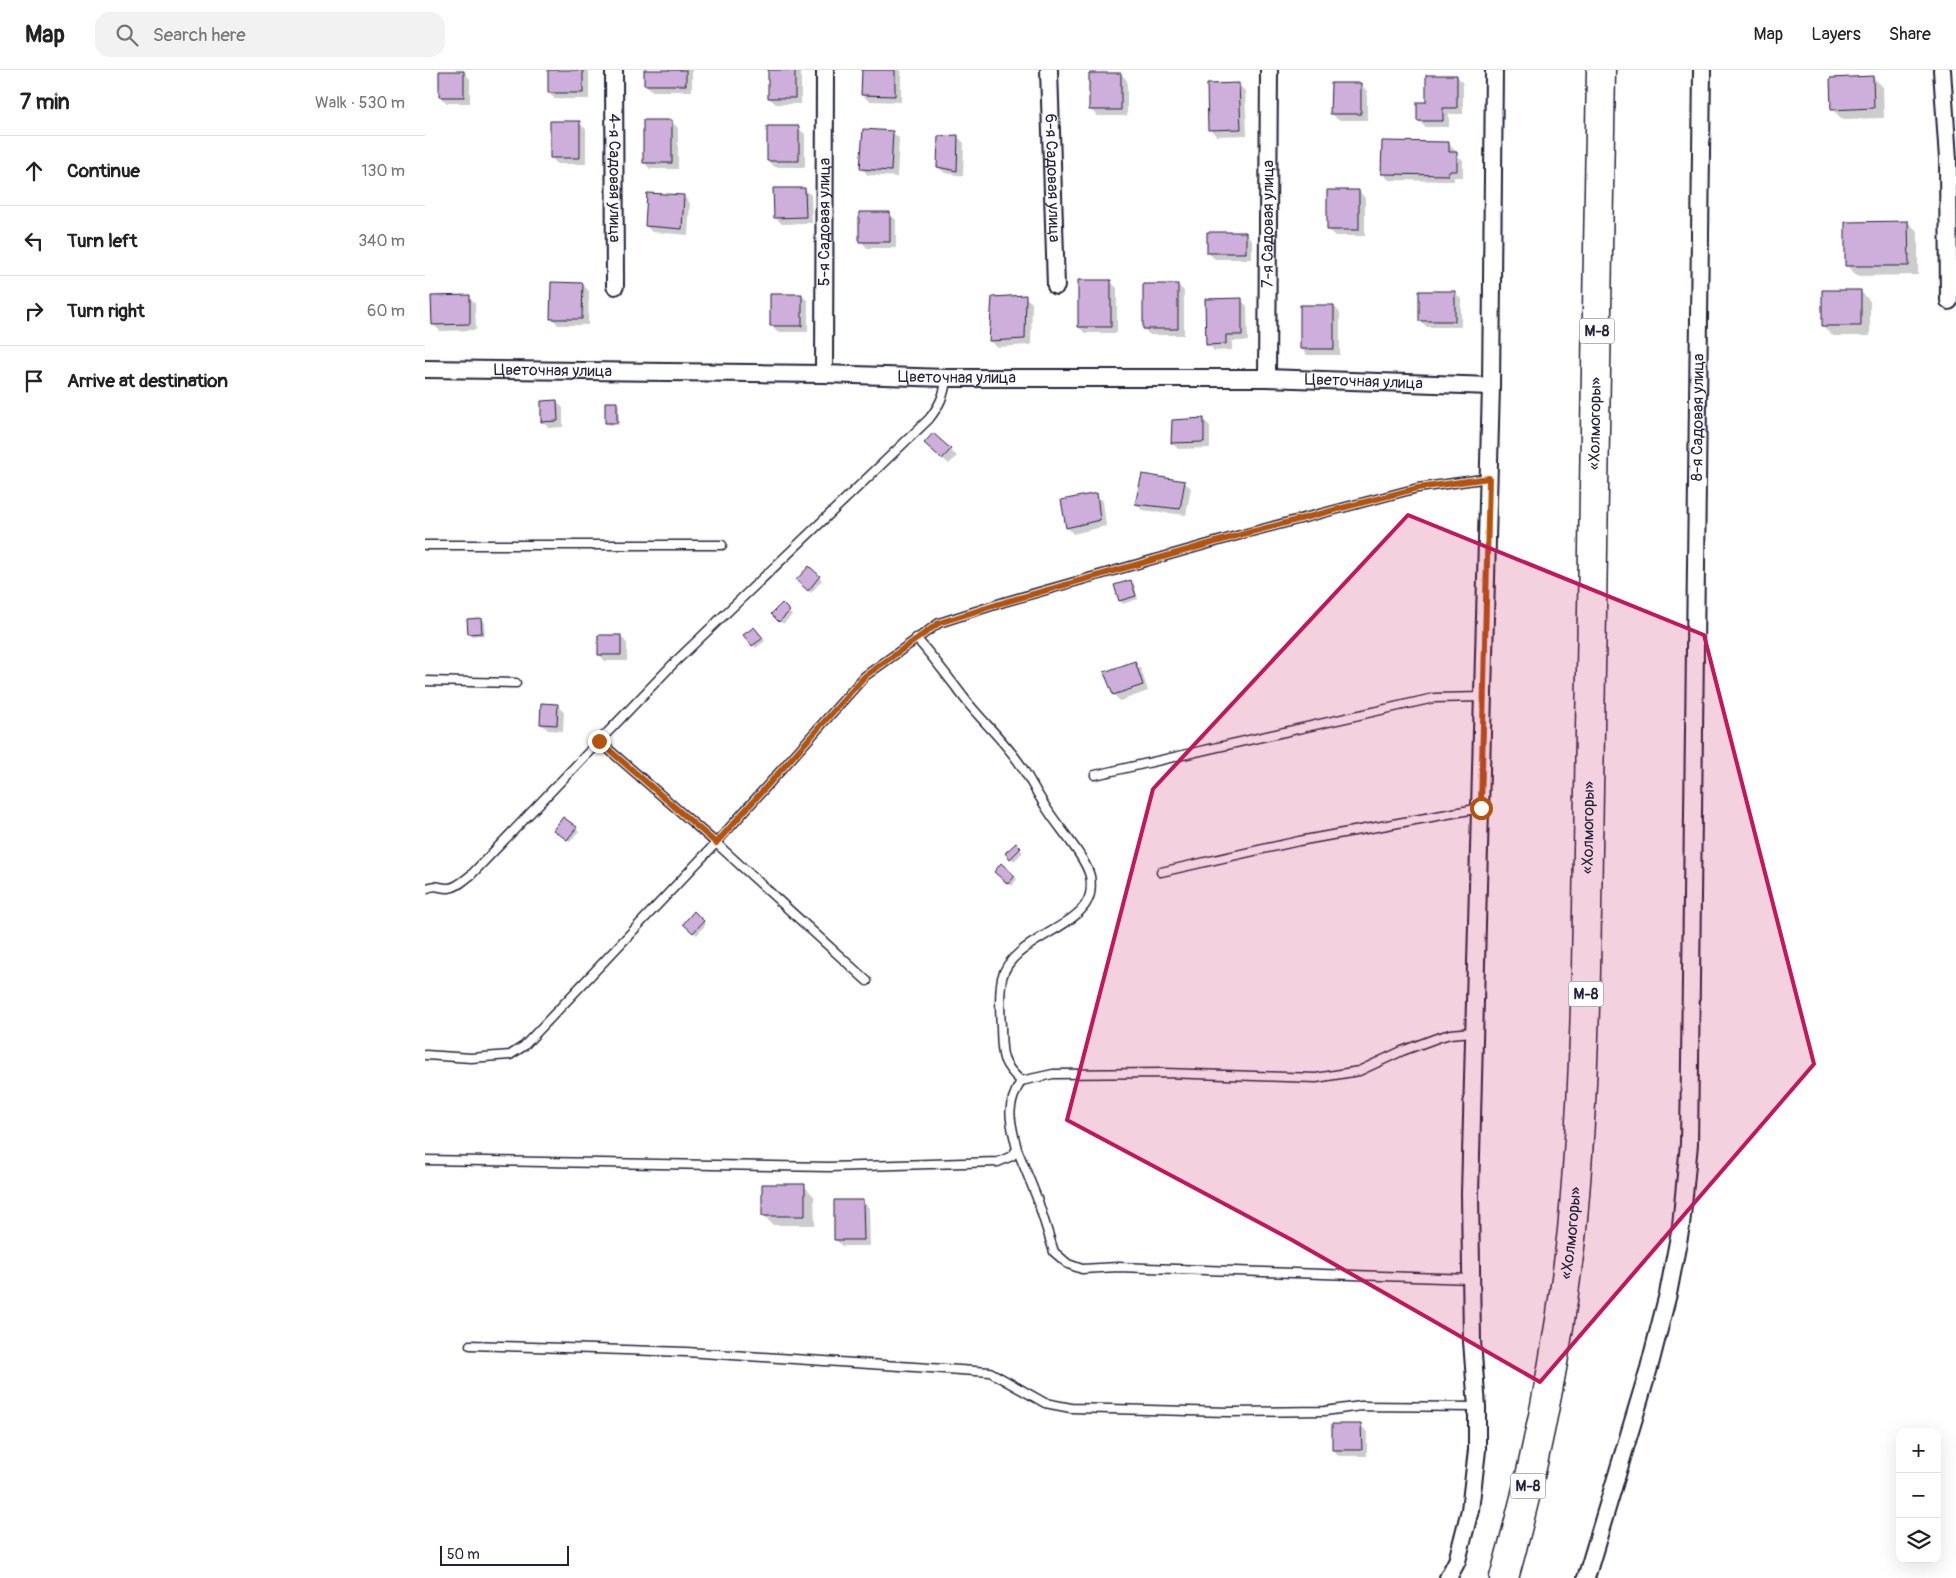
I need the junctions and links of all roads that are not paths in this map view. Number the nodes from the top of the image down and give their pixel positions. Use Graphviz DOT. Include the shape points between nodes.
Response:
graph roads {
  1 [pos="614,70"];
  2 [pos="825,70"];
  3 [pos="1049,70"];
  4 [pos="1269,70"];
  5 [pos="1494,70"];
  6 [pos="1601,70"];
  7 [pos="1702,70"];
  8 [pos="1942,70"];
  9 [pos="1952,159"];
  10 [pos="615,286"];
  11 [pos="1056,286"];
  12 [pos="1949,301"];
  13 [pos="425,369"];
  14 [pos="824,374"];
  15 [pos="946,378"];
  16 [pos="1267,378"];
  17 [pos="1491,386"];
  18 [pos="1489,478"];
  19 [pos="425,545"];
  20 [pos="722,545"];
  21 [pos="916,638"];
  22 [pos="425,682"];
  23 [pos="515,683"];
  24 [pos="1483,697"];
  25 [pos="599,741"];
  26 [pos="1095,775"];
  27 [pos="1481,808"];
  28 [pos="716,843"];
  29 [pos="1161,872"];
  30 [pos="425,889"];
  31 [pos="867,981"];
  32 [pos="1473,1032"];
  33 [pos="425,1055"];
  34 [pos="1021,1081"];
  35 [pos="1017,1149"];
  36 [pos="425,1160"];
  37 [pos="1471,1279"];
  38 [pos="470,1345"];
  39 [pos="1477,1407"];
  40 [pos="1448,1578"];
  41 [pos="1504,1578"];
  42 [pos="1586,1578"];
  1 -- 10 [label="street, 4-я Садовая улица"];
  2 -- 14 [label="street, 5-я Садовая улица"];
  3 -- 11 [label="street, 6-я Садовая улица"];
  4 -- 16 [label="street, 7-я Садовая улица"];
  5 -- 17 [label="street"];
  6 -- 41 [label="highway, «Холмогоры» / М-8" via="1586,979 1579,1144 1571,1231 1551,1373 1523,1510"];
  7 -- 42 [label="street, 8-я Садовая улица" via="1689,1144 1681,1226 1668,1294"];
  8 -- 9 [label="street"];
  9 -- 12 [label="street"];
  13 -- 14 [label="street, Цветочная улица"];
  14 -- 15 [label="street, Цветочная улица"];
  15 -- 16 [label="street, Цветочная улица"];
  15 -- 25 [label="lane" via="939,407 929,419 674,663"];
  16 -- 17 [label="street, Цветочная улица"];
  17 -- 18 [label="street"];
  18 -- 21 [label="lane" via="1418,488 1247,533 986,608 939,623"];
  18 -- 24 [label="street"];
  19 -- 20 [label="lane"];
  21 -- 28 [label="lane" via="865,676"];
  21 -- 34 [label="lane" via="1020,765 1090,876 1086,906 1037,939 1010,963 1002,977 1003,1057 1008,1070"];
  22 -- 23 [label="lane"];
  24 -- 26 [label="lane" via="1435,698"];
  24 -- 27 [label="street"];
  25 -- 28 [label="lane"];
  25 -- 30 [label="lane" via="471,875 448,888 438,885"];
  27 -- 29 [label="lane" via="1299,841"];
  27 -- 32 [label="street"];
  28 -- 31 [label="lane"];
  28 -- 33 [label="lane" via="524,1046 510,1055 471,1058"];
  32 -- 34 [label="lane" via="1437,1038 1359,1071 1316,1078 1164,1073 1053,1074"];
  32 -- 37 [label="street"];
  34 -- 35 [label="lane" via="1012,1097 1010,1118"];
  35 -- 36 [label="lane" via="1012,1156 998,1162 829,1167"];
  35 -- 37 [label="lane" via="1054,1252 1068,1264 1082,1269 1117,1267"];
  37 -- 39 [label="street"];
  38 -- 39 [label="lane" via="686,1352 990,1372 1045,1403 1071,1408 1228,1412 1325,1411 1361,1406"];
  39 -- 40 [label="street" via="1470,1510 1457,1561"];
}
